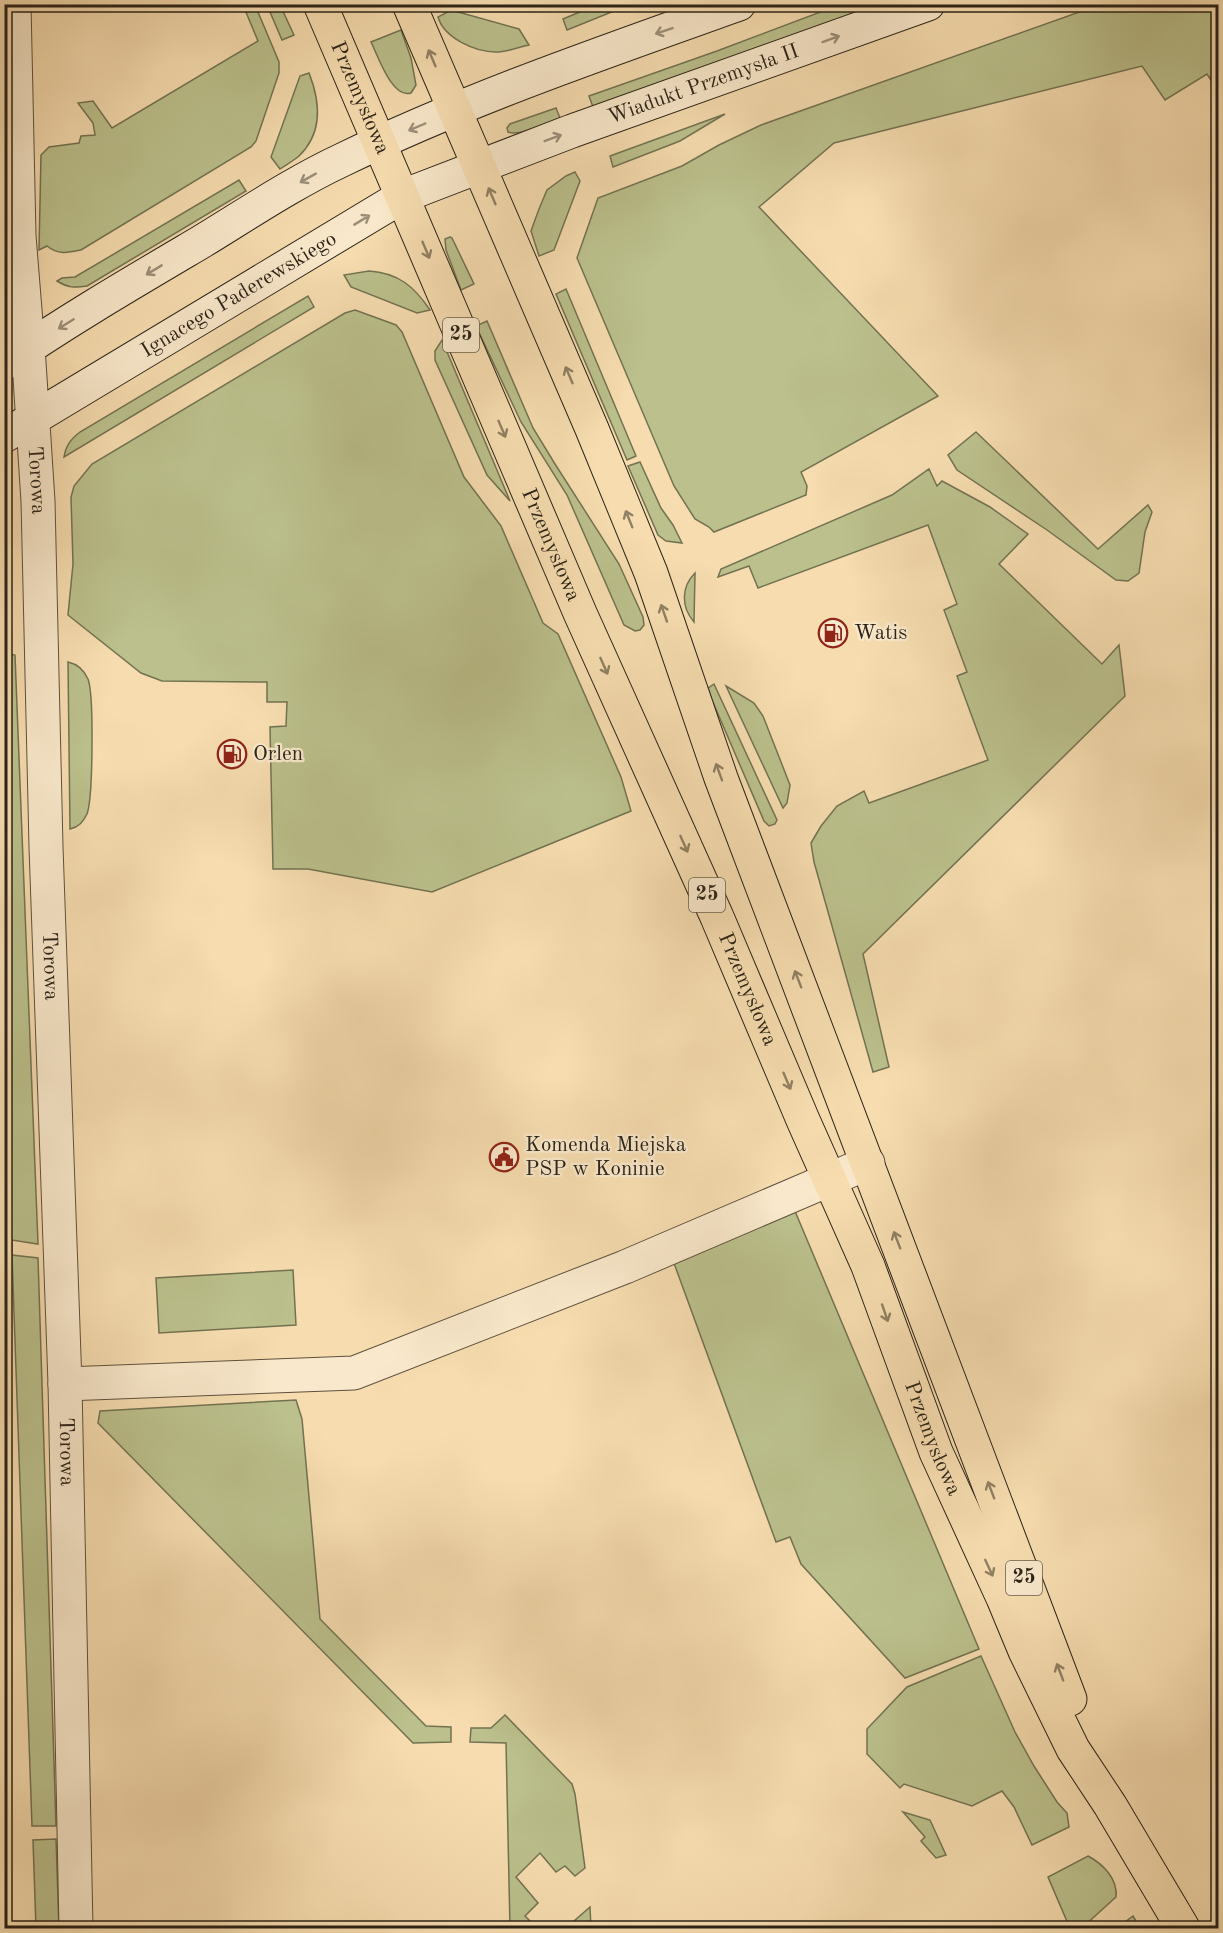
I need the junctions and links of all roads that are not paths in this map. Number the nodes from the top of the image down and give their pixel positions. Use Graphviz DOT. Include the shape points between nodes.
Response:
graph roads {
  1 [pos="14,4"];
  2 [pos="320,4"];
  3 [pos="409,4"];
  4 [pos="739,4"];
  5 [pos="928,4"];
  6 [pos="455,111"];
  7 [pos="380,143"];
  8 [pos="479,165"];
  9 [pos="403,196"];
  10 [pos="16,356"];
  11 [pos="33,419"];
  12 [pos="4,436"];
  13 [pos="868,1163"];
  14 [pos="830,1179"];
  15 [pos="65,1384"];
  16 [pos="1110,1805"];
  17 [pos="76,1929"];
  18 [pos="1183,1929"];
  1 -- 10 [label="street, Torowa" via="19,236"];
  2 -- 7 [label="main road, Przemysłowa / 25"];
  6 -- 3 [label="main road, Przemysłowa / 25, one-way"];
  4 -- 6 [label="street, one-way"];
  8 -- 5 [label="street, Wiadukt Przemysła II, one-way"];
  6 -- 7 [label="street, one-way"];
  6 -- 8 [label="main road, Przemysłowa / 25"];
  7 -- 9 [label="main road, Przemysłowa / 25"];
  7 -- 10 [label="street, one-way" via="267,201"];
  8 -- 9 [label="street, Ignacego Paderewskiego"];
  13 -- 8 [label="main road, Przemysłowa / 25, one-way" via="721,778 651,573"];
  11 -- 9 [label="street, Ignacego Paderewskiego, one-way"];
  9 -- 14 [label="main road, Przemysłowa / 25, one-way" via="580,613"];
  10 -- 11 [label="street, Torowa"];
  11 -- 12 [label="street, Ignacego Paderewskiego"];
  11 -- 15 [label="street, Torowa"];
  13 -- 14 [label="street"];
  16 -- 13 [label="main road, Przemysłowa / 25, one-way"];
  14 -- 15 [label="street" via="625,1267 354,1373"];
  14 -- 16 [label="main road, Przemysłowa / 25, one-way" via="868,1266 936,1452 1025,1651 1072,1749"];
  15 -- 17 [label="street, Torowa"];
  16 -- 18 [label="main road, Przemysłowa / 25"];
}
